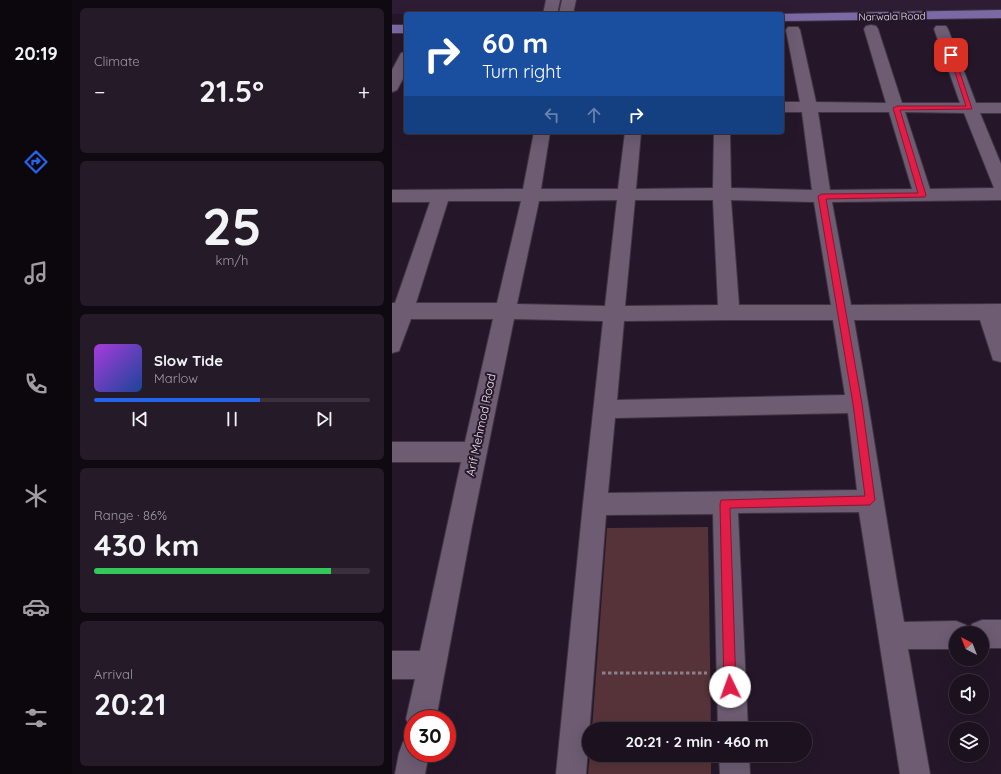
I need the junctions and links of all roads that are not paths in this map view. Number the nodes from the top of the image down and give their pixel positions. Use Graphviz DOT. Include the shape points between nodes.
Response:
graph roads {
  1 [pos="553,0"];
  2 [pos="569,0"];
  3 [pos="550,12"];
  4 [pos="566,12"];
  5 [pos="1001,14"];
  6 [pos="392,18"];
  7 [pos="404,18"];
  8 [pos="786,26"];
  9 [pos="404,29"];
  10 [pos="871,29"];
  11 [pos="894,29"];
  12 [pos="941,29"];
  13 [pos="392,30"];
  14 [pos="404,60"];
  15 [pos="392,87"];
  16 [pos="784,107"];
  17 [pos="809,107"];
  18 [pos="897,108"];
  19 [pos="970,108"];
  20 [pos="1001,108"];
  21 [pos="542,134"];
  22 [pos="633,134"];
  23 [pos="722,134"];
  24 [pos="1001,186"];
  25 [pos="532,194"];
  26 [pos="627,194"];
  27 [pos="722,194"];
  28 [pos="1001,194"];
  29 [pos="441,195"];
  30 [pos="923,195"];
  31 [pos="392,196"];
  32 [pos="822,196"];
  33 [pos="398,311"];
  34 [pos="504,311"];
  35 [pos="729,312"];
  36 [pos="995,312"];
  37 [pos="842,313"];
  38 [pos="614,314"];
  39 [pos="392,345"];
  40 [pos="1001,354"];
  41 [pos="858,404"];
  42 [pos="605,409"];
  43 [pos="392,452"];
  44 [pos="475,452"];
  45 [pos="870,500"];
  46 [pos="595,504"];
  47 [pos="725,504"];
  48 [pos="949,634"];
  49 [pos="989,634"];
  50 [pos="1001,634"];
  51 [pos="892,636"];
  52 [pos="392,665"];
  53 [pos="431,665"];
  54 [pos="423,710"];
  55 [pos="733,722"];
  56 [pos="412,762"];
  57 [pos="735,762"];
  58 [pos="410,774"];
  59 [pos="571,774"];
  60 [pos="736,774"];
  61 [pos="915,774"];
  1 -- 3 [label="street"];
  2 -- 4 [label="street"];
  5 -- 8 [label="main road, Narwala Road"];
  6 -- 7 [label="main road"];
  8 -- 10 [label="main road, Narwala Road"];
  8 -- 17 [label="street"];
  9 -- 13 [label="main road"];
  10 -- 11 [label="main road, Narwala Road"];
  10 -- 18 [label="street"];
  12 -- 19 [label="street"];
  14 -- 15 [label="street"];
  16 -- 17 [label="street"];
  17 -- 18 [label="street"];
  17 -- 32 [label="street"];
  18 -- 19 [label="street"];
  18 -- 30 [label="street"];
  19 -- 20 [label="street"];
  19 -- 24 [label="street"];
  21 -- 25 [label="street, Arif Mehmod Road"];
  22 -- 26 [label="street"];
  23 -- 27 [label="street"];
  25 -- 26 [label="street"];
  25 -- 29 [label="street"];
  25 -- 34 [label="street, Arif Mehmod Road"];
  26 -- 27 [label="street"];
  26 -- 38 [label="street"];
  27 -- 32 [label="street"];
  27 -- 35 [label="street"];
  28 -- 30 [label="street"];
  29 -- 31 [label="street"];
  29 -- 33 [label="street"];
  30 -- 32 [label="street"];
  32 -- 37 [label="street"];
  33 -- 34 [label="street"];
  33 -- 39 [label="street"];
  34 -- 38 [label="street"];
  34 -- 44 [label="street, Arif Mehmod Road"];
  35 -- 37 [label="street"];
  35 -- 38 [label="street"];
  36 -- 37 [label="street"];
  36 -- 40 [label="street"];
  37 -- 41 [label="street"];
  38 -- 42 [label="street"];
  41 -- 42 [label="street"];
  41 -- 45 [label="street"];
  42 -- 46 [label="street"];
  43 -- 44 [label="street"];
  44 -- 53 [label="street, Arif Mehmod Road"];
  45 -- 47 [label="street"];
  45 -- 51 [label="street"];
  46 -- 47 [label="street"];
  46 -- 59 [label="street"];
  47 -- 55 [label="street"];
  48 -- 51 [label="street"];
  49 -- 50 [label="street"];
  51 -- 61 [label="street"];
  52 -- 53 [label="street"];
  53 -- 54 [label="street, Arif Mehmod Road"];
  56 -- 58 [label="street"];
  57 -- 60 [label="street"];
}
